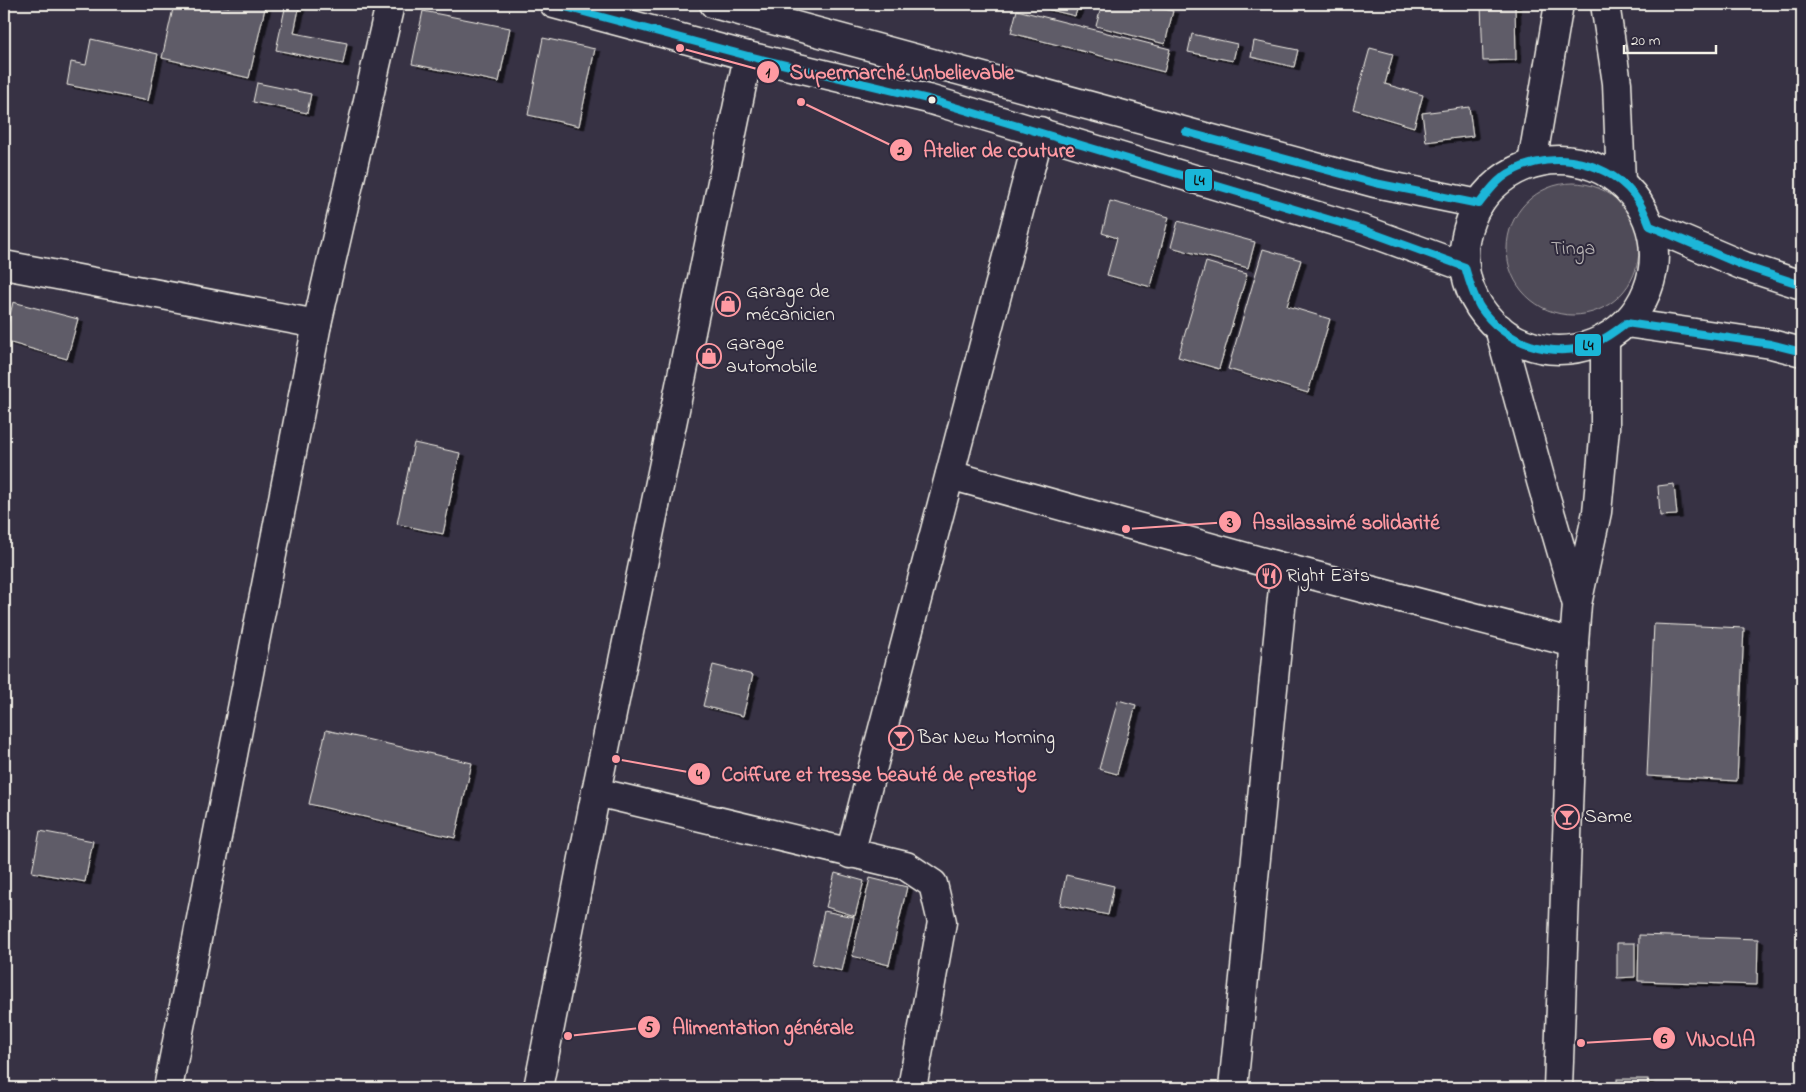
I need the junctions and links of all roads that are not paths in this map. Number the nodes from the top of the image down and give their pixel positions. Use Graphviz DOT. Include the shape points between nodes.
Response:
graph roads {
  1 [pos="390,4"];
  2 [pos="554,4"];
  3 [pos="714,4"];
  4 [pos="1559,4"];
  5 [pos="1605,4"];
  6 [pos="748,56"];
  7 [pos="1040,132"];
  8 [pos="1532,163"];
  9 [pos="1621,182"];
  10 [pos="1479,204"];
  11 [pos="1650,226"];
  12 [pos="4,265"];
  13 [pos="1465,267"];
  14 [pos="1802,285"];
  15 [pos="1626,322"];
  16 [pos="317,324"];
  17 [pos="1499,328"];
  18 [pos="1605,339"];
  19 [pos="1802,352"];
  20 [pos="950,476"];
  21 [pos="1285,568"];
  22 [pos="1577,604"];
  23 [pos="1574,643"];
  24 [pos="596,792"];
  25 [pos="850,854"];
  26 [pos="168,1088"];
  27 [pos="538,1088"];
  28 [pos="912,1088"];
  29 [pos="1234,1088"];
  30 [pos="1558,1088"];
  1 -- 16 [label="street"];
  2 -- 6 [label="street"];
  3 -- 10 [label="street" via="1366,180"];
  4 -- 8 [label="street"];
  5 -- 9 [label="street" via="1617,83"];
  6 -- 7 [label="street" via="928,99"];
  6 -- 24 [label="street"];
  7 -- 13 [label="street" via="1364,230"];
  7 -- 20 [label="street"];
  8 -- 9 [label="street" via="1570,160 1606,171"];
  8 -- 10 [label="street" via="1504,177"];
  9 -- 11 [label="street" via="1643,210"];
  10 -- 13 [label="street" via="1466,236"];
  11 -- 14 [label="street" via="1744,266"];
  11 -- 15 [label="street" via="1654,252 1652,278 1642,302"];
  12 -- 16 [label="street"];
  13 -- 17 [label="street" via="1471,290 1482,311"];
  15 -- 18 [label="street"];
  15 -- 19 [label="street" via="1771,344"];
  16 -- 26 [label="street"];
  17 -- 18 [label="street" via="1514,339 1550,350 1569,350"];
  17 -- 22 [label="street"];
  18 -- 22 [label="street" via="1605,428 1597,512"];
  20 -- 21 [label="street"];
  20 -- 25 [label="street"];
  21 -- 23 [label="street"];
  21 -- 29 [label="street"];
  22 -- 23 [label="street"];
  23 -- 30 [label="street"];
  24 -- 25 [label="street"];
  24 -- 27 [label="street"];
  25 -- 28 [label="street" via="906,866 933,884 942,922"];
}
